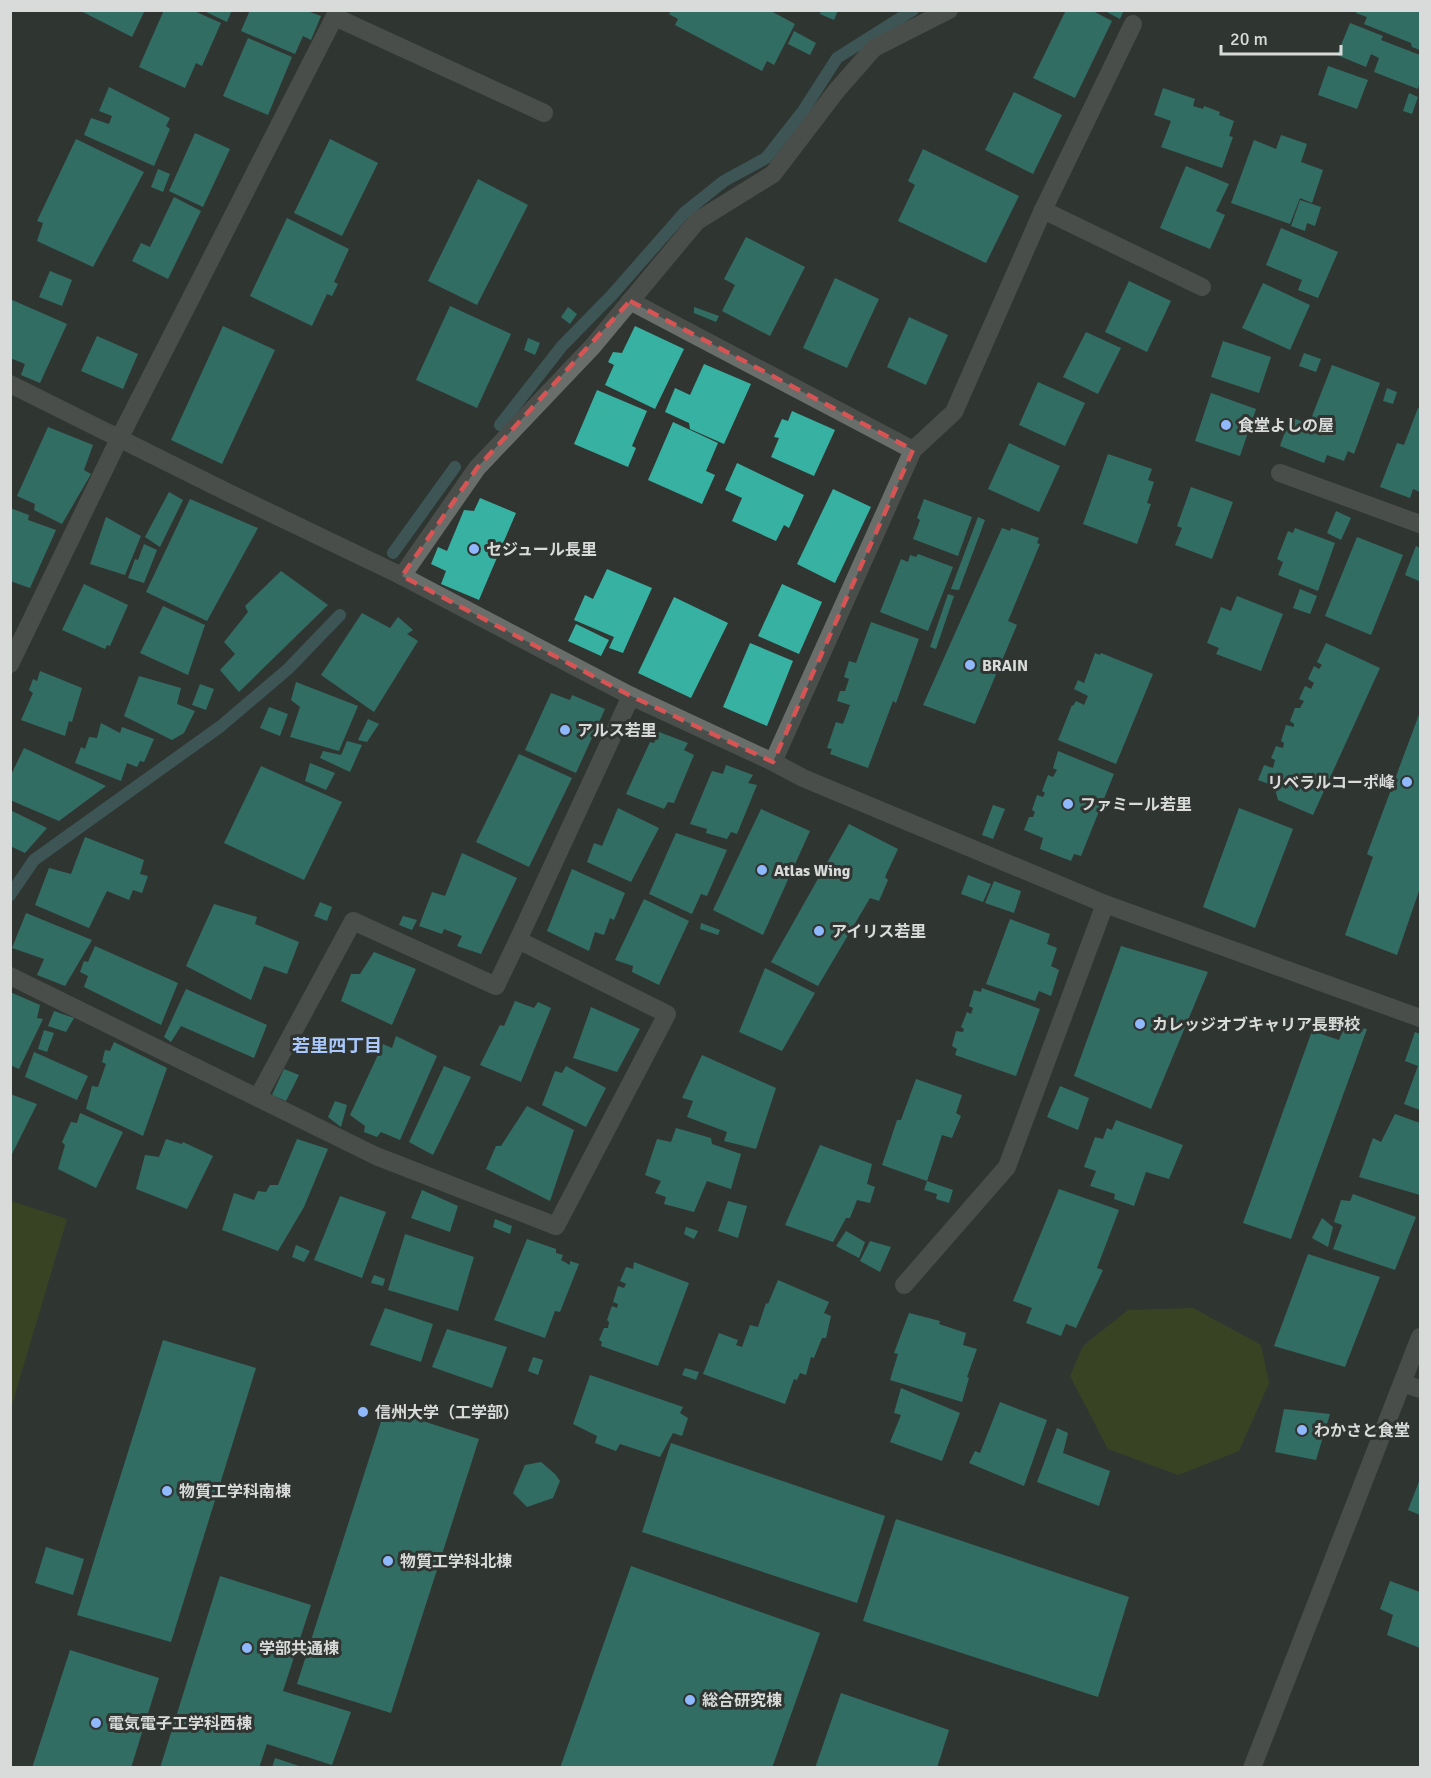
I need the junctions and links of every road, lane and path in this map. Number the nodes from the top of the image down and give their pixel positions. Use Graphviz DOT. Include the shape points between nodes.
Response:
graph roads {
  1 [pos="949,10"];
  2 [pos="336,14"];
  3 [pos="1133,24"];
  4 [pos="544,113"];
  5 [pos="1043,210"];
  6 [pos="1202,286"];
  7 [pos="630,301"];
  8 [pos="10,384"];
  9 [pos="120,437"];
  10 [pos="913,450"];
  11 [pos="1280,472"];
  12 [pos="1420,524"];
  13 [pos="402,576"];
  14 [pos="10,664"];
  15 [pos="631,696"];
  16 [pos="773,762"];
  17 [pos="1106,904"];
  18 [pos="518,940"];
  19 [pos="10,976"];
  20 [pos="1420,1018"];
  21 [pos="258,1097"];
  22 [pos="904,1285"];
  23 [pos="1420,1337"];
  24 [pos="1402,1383"];
  25 [pos="1420,1389"];
  26 [pos="1252,1767"];
  1 -- 7 [label="street" via="874,48 773,174 697,221"];
  2 -- 4 [label="street"];
  2 -- 9 [label="street"];
  3 -- 5 [label="street"];
  5 -- 6 [label="street"];
  5 -- 10 [label="street" via="954,412"];
  7 -- 10 [label="street"];
  7 -- 13 [label="street" via="593,346 477,468"];
  8 -- 9 [label="street"];
  9 -- 13 [label="street"];
  9 -- 14 [label="street"];
  10 -- 16 [label="street"];
  11 -- 12 [label="street"];
  13 -- 15 [label="street"];
  15 -- 16 [label="street"];
  15 -- 18 [label="street"];
  16 -- 17 [label="street"];
  17 -- 20 [label="street"];
  17 -- 22 [label="street" via="1007,1167"];
  18 -- 21 [label="street" via="496,987 353,921"];
  18 -- 21 [label="street" via="668,1014 556,1226 376,1156"];
  19 -- 21 [label="street"];
  23 -- 24 [label="street"];
  24 -- 25 [label="street"];
  24 -- 26 [label="street"];
}
